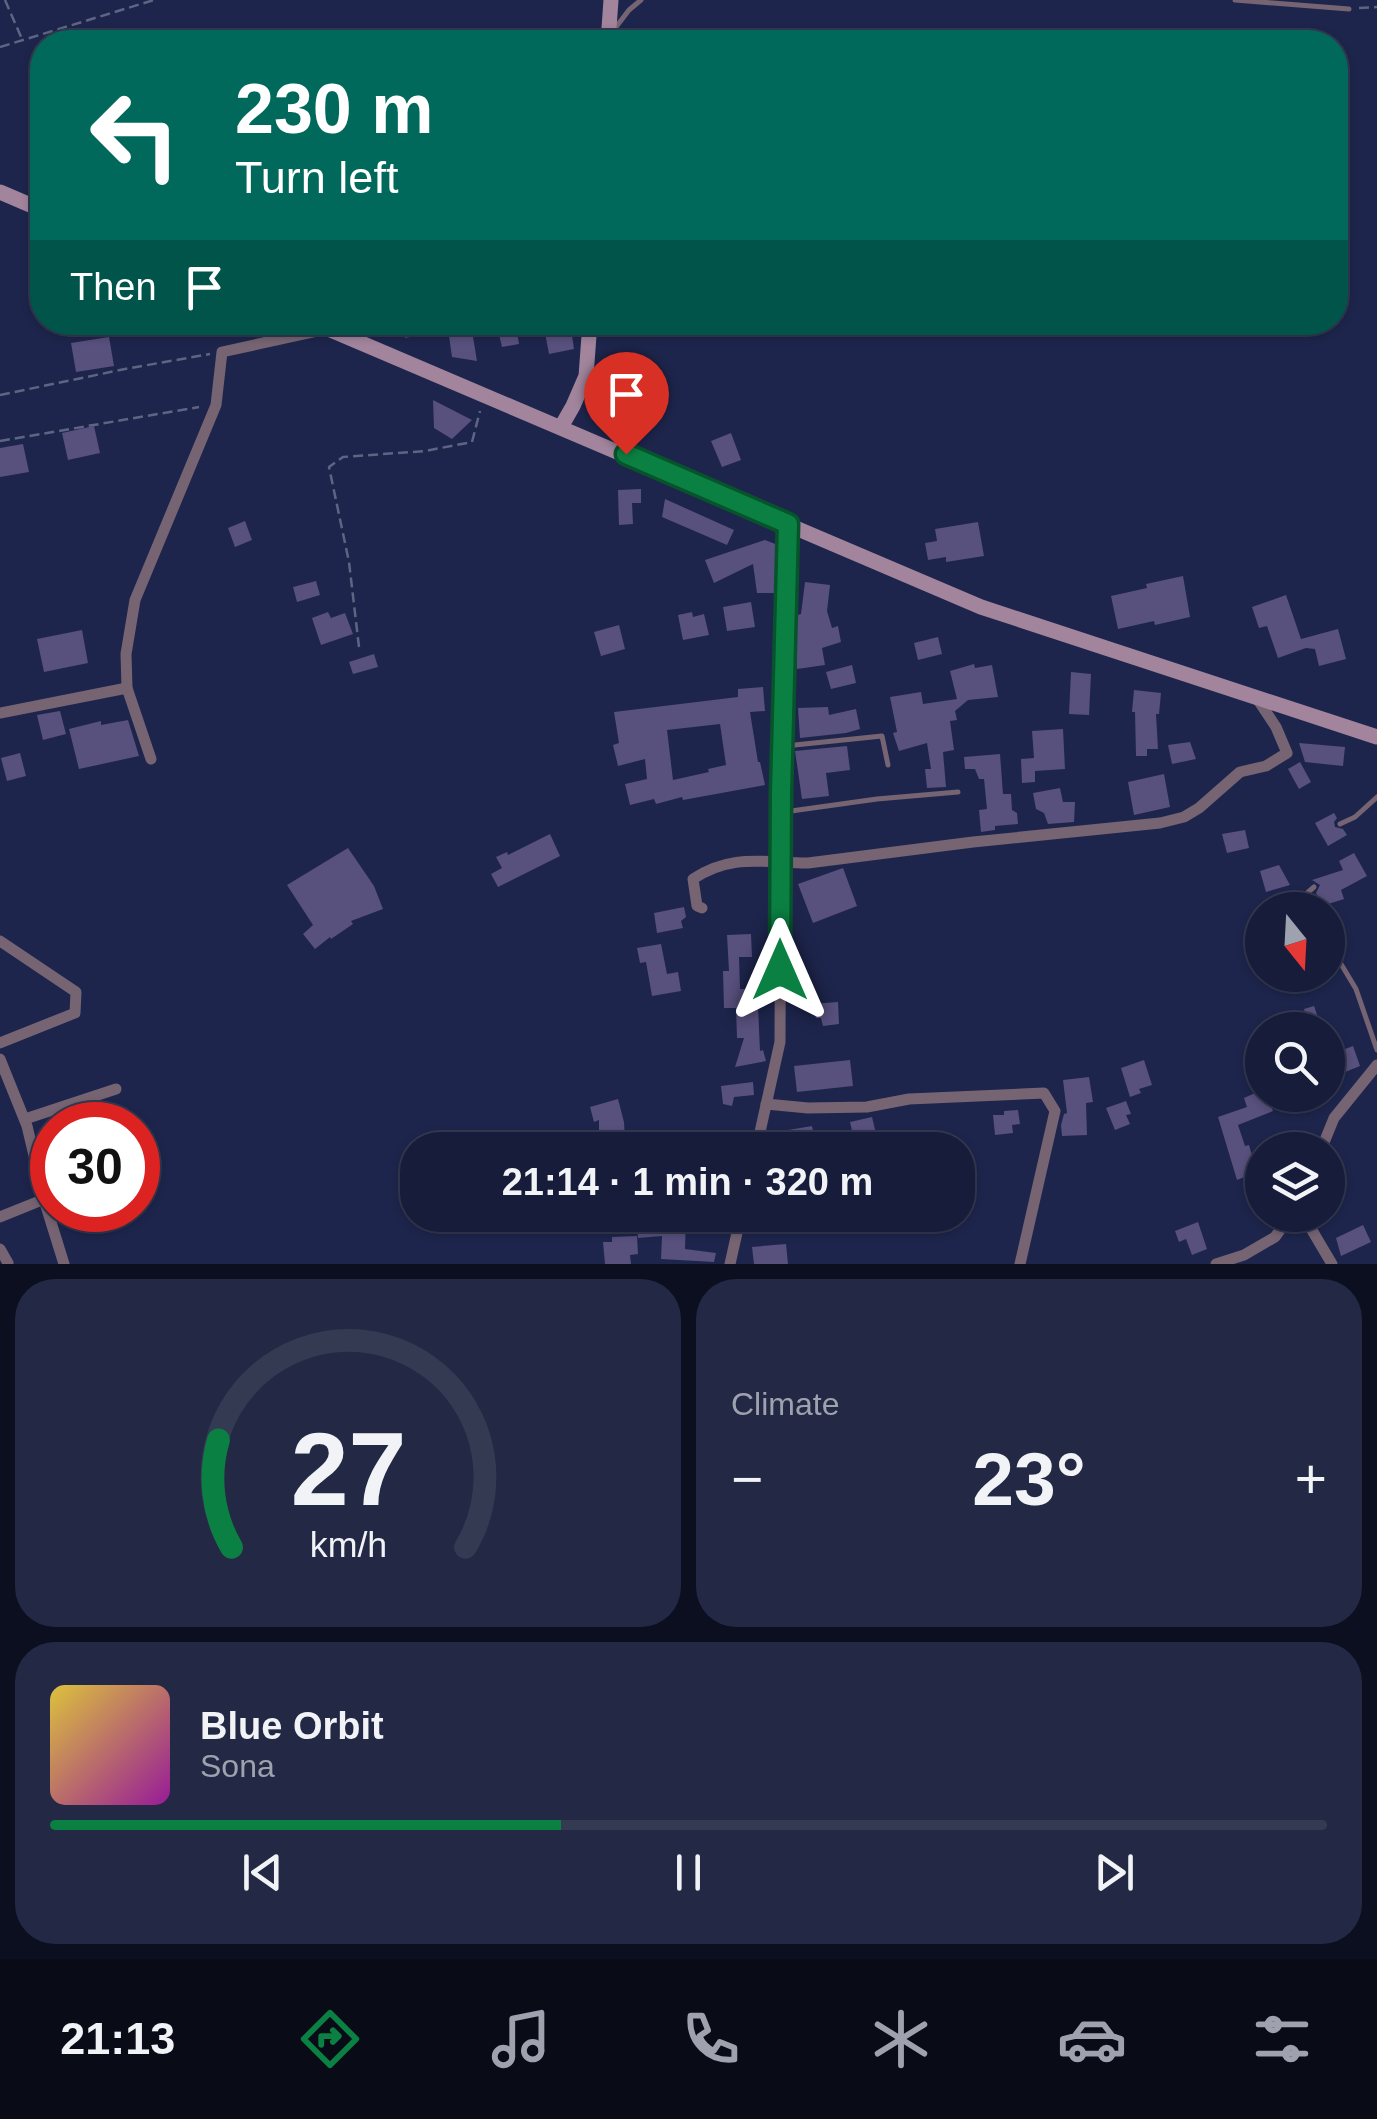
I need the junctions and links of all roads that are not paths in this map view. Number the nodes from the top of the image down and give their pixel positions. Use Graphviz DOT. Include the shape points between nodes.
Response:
graph roads {
  1 [pos="611,0"];
  2 [pos="640,0"];
  3 [pos="1236,0"];
  4 [pos="1346,5"];
  5 [pos="610,30"];
  6 [pos="616,30"];
  7 [pos="0,192"];
  8 [pos="30,205"];
  9 [pos="286,335"];
  10 [pos="342,335"];
  11 [pos="589,335"];
  12 [pos="560,426"];
  13 [pos="788,524"];
  14 [pos="127,688"];
  15 [pos="1256,697"];
  16 [pos="0,713"];
  17 [pos="1377,737"];
  18 [pos="782,746"];
  19 [pos="151,759"];
  20 [pos="888,765"];
  21 [pos="958,792"];
  22 [pos="1377,797"];
  23 [pos="781,812"];
  24 [pos="1340,824"];
  25 [pos="781,863"];
  26 [pos="1314,887"];
  27 [pos="1308,892"];
  28 [pos="702,908"];
  29 [pos="0,942"];
  30 [pos="1345,970"];
  31 [pos="0,1043"];
  32 [pos="1377,1050"];
  33 [pos="0,1059"];
  34 [pos="1377,1065"];
  35 [pos="116,1089"];
  36 [pos="766,1104"];
  37 [pos="24,1120"];
  38 [pos="760,1132"];
  39 [pos="1328,1132"];
  40 [pos="30,1140"];
  41 [pos="30,1205"];
  42 [pos="0,1217"];
  43 [pos="56,1232"];
  44 [pos="737,1232"];
  45 [pos="1279,1232"];
  46 [pos="1312,1232"];
  47 [pos="0,1249"];
  48 [pos="8,1263"];
  49 [pos="64,1264"];
  50 [pos="730,1264"];
  51 [pos="1020,1264"];
  52 [pos="1216,1264"];
  53 [pos="1332,1264"];
  1 -- 5 [label="main road"];
  2 -- 6 [label="lane"];
  3 -- 4 [label="lane"];
  7 -- 8 [label="main road"];
  9 -- 14 [label="street" via="222,352 216,405 135,600"];
  10 -- 12 [label="main road"];
  11 -- 12 [label="main road" via="586,376"];
  12 -- 13 [label="main road"];
  13 -- 15 [label="main road" via="981,607"];
  13 -- 18 [label="street"];
  14 -- 16 [label="street"];
  14 -- 19 [label="street"];
  15 -- 17 [label="main road"];
  15 -- 25 [label="street" via="1287,753 1240,772 1184,817"];
  18 -- 20 [label="lane" via="882,736"];
  18 -- 23 [label="street"];
  21 -- 23 [label="lane"];
  22 -- 24 [label="lane"];
  23 -- 25 [label="street"];
  25 -- 28 [label="street" via="761,859 712,867 693,879"];
  25 -- 36 [label="street" via="780,1042"];
  26 -- 27 [label="lane"];
  29 -- 31 [label="street" via="76,992 75,1013"];
  30 -- 32 [label="lane"];
  33 -- 37 [label="street"];
  34 -- 39 [label="street"];
  35 -- 37 [label="street"];
  36 -- 38 [label="street"];
  36 -- 51 [label="street" via="867,1108 909,1099 1044,1093 1054,1111"];
  37 -- 40 [label="street"];
  41 -- 42 [label="street"];
  43 -- 49 [label="street"];
  44 -- 50 [label="street"];
  45 -- 52 [label="street"];
  46 -- 53 [label="street"];
  47 -- 48 [label="street"];
}
